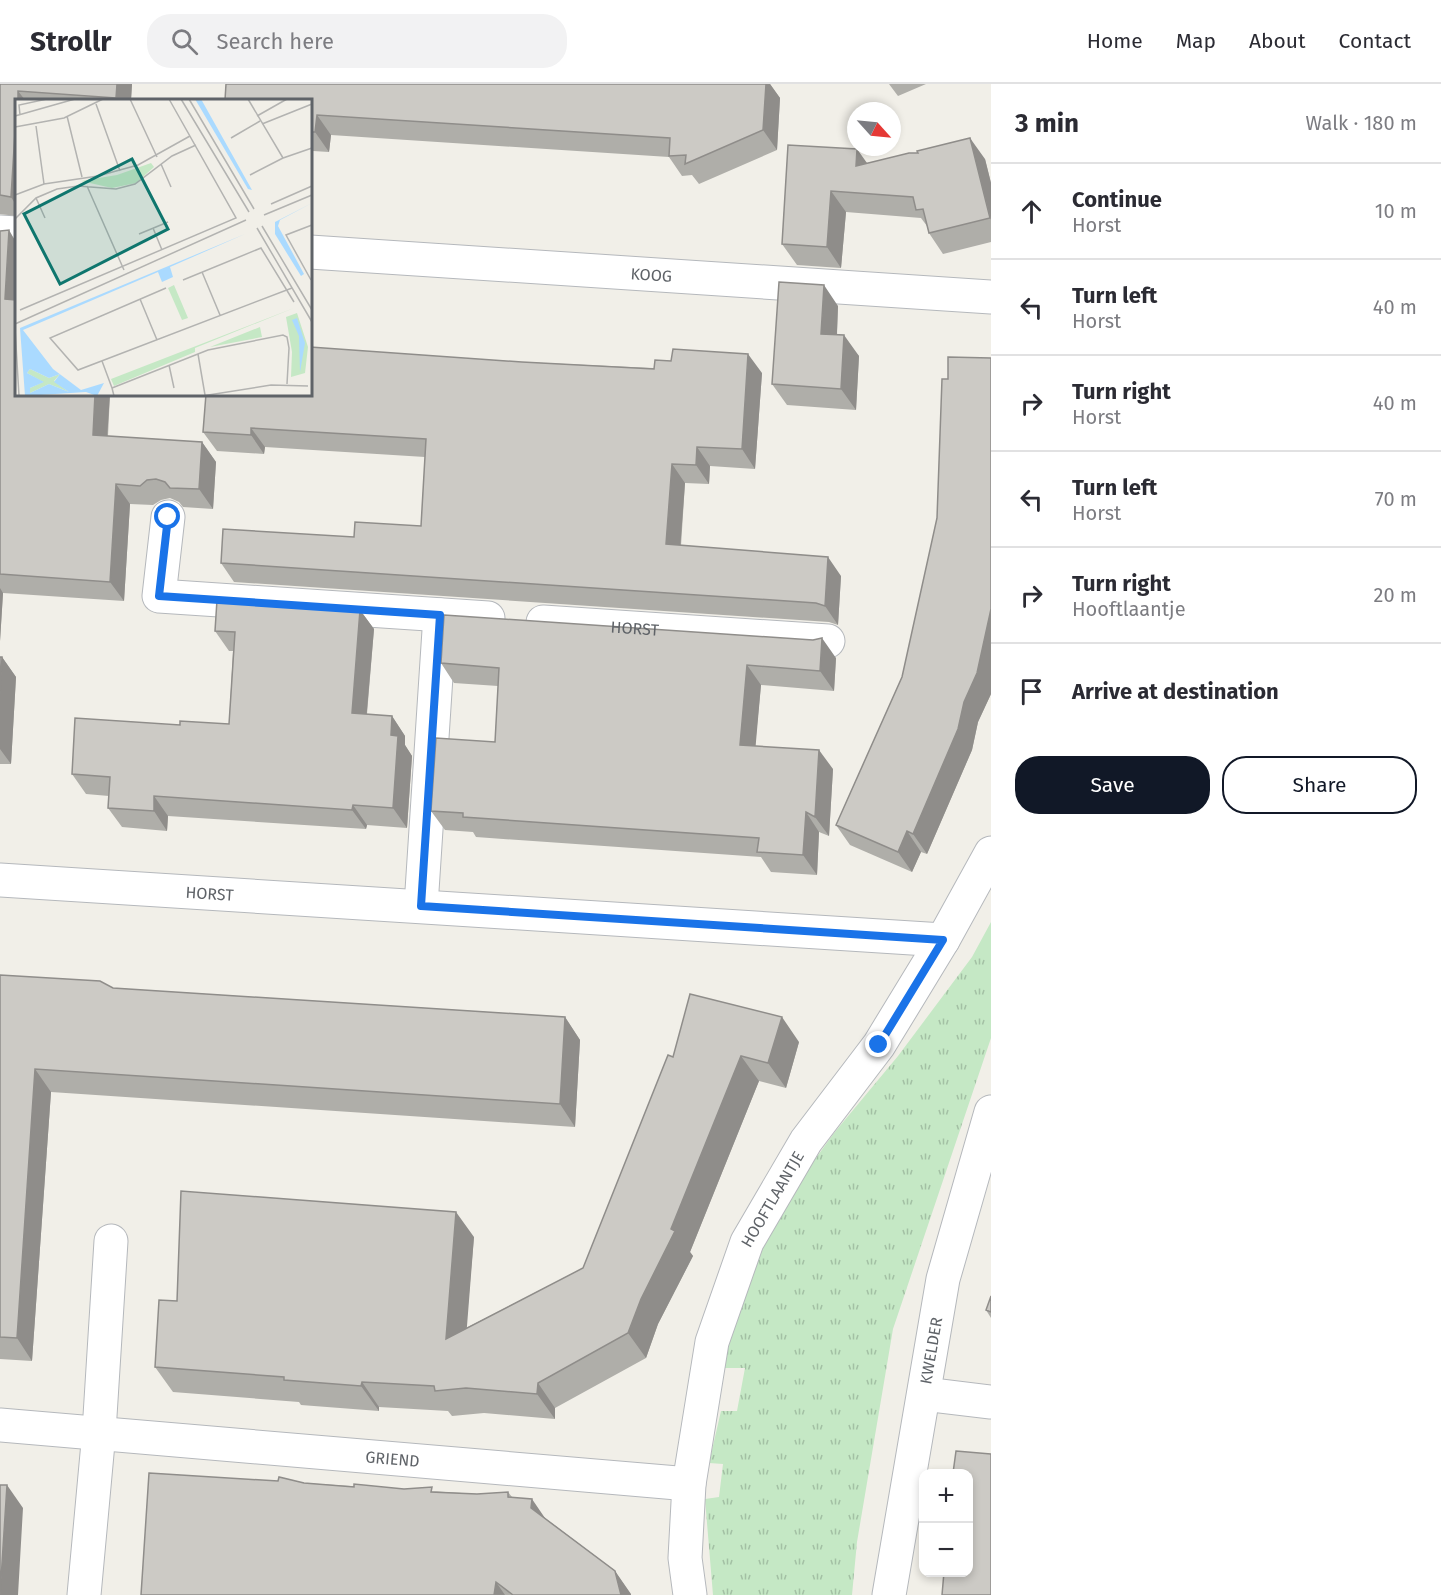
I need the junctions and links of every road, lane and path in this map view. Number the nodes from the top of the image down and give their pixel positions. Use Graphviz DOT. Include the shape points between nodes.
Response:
graph roads {
  1 [pos="0,232"];
  2 [pos="15,233"];
  3 [pos="312,252"];
  4 [pos="991,297"];
  5 [pos="168,517"];
  6 [pos="440,615"];
  7 [pos="828,641"];
  8 [pos="991,853"];
  9 [pos="0,880"];
  10 [pos="421,906"];
  11 [pos="943,940"];
  12 [pos="991,1112"];
  13 [pos="111,1241"];
  14 [pos="924,1394"];
  15 [pos="991,1402"];
  16 [pos="0,1425"];
  17 [pos="99,1432"];
  18 [pos="689,1484"];
  19 [pos="84,1595"];
  20 [pos="690,1595"];
  21 [pos="889,1595"];
  1 -- 2 [label="street"];
  3 -- 4 [label="street, KOOG"];
  5 -- 6 [label="street, HORST" via="159,596"];
  6 -- 7 [label="street, HORST"];
  6 -- 10 [label="street"];
  8 -- 11 [label="street, HOOFTLAANTJE"];
  9 -- 10 [label="street, HORST"];
  10 -- 11 [label="street, HORST"];
  11 -- 18 [label="street, HOOFTLAANTJE" via="879,1045 806,1141 747,1242 712,1342"];
  12 -- 14 [label="street, KWELDER" via="943,1279"];
  13 -- 17 [label="street"];
  14 -- 15 [label="street"];
  14 -- 21 [label="street, KWELDER"];
  16 -- 17 [label="street, GRIEND"];
  17 -- 18 [label="street, GRIEND"];
  17 -- 19 [label="street"];
  18 -- 20 [label="street, HOOFTLAANTJE" via="685,1558"];
}
